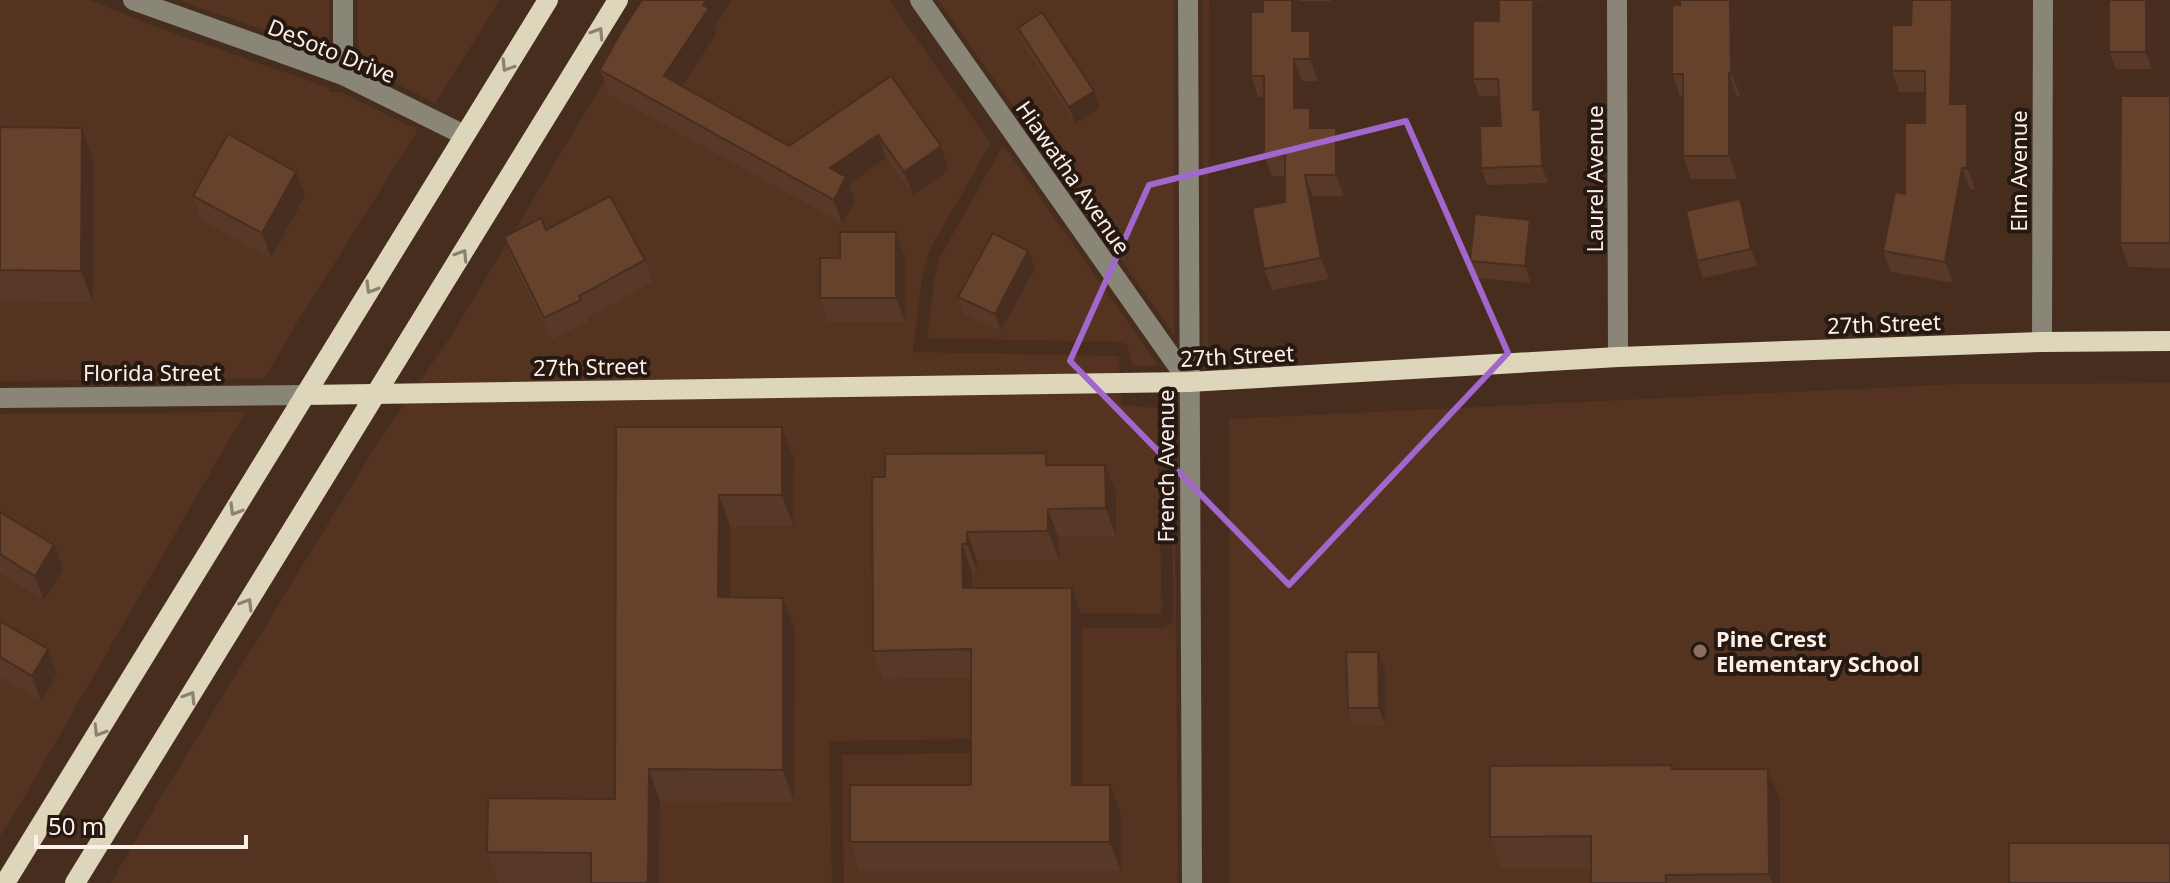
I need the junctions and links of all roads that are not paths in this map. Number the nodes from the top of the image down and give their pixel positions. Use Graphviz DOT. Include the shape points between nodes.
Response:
graph roads {
  1 [pos="133,0"];
  2 [pos="343,0"];
  3 [pos="548,0"];
  4 [pos="618,0"];
  5 [pos="920,0"];
  6 [pos="1188,0"];
  7 [pos="1617,0"];
  8 [pos="2043,0"];
  9 [pos="343,75"];
  10 [pos="464,135"];
  11 [pos="2170,341"];
  12 [pos="2042,342"];
  13 [pos="1618,357"];
  14 [pos="1189,382"];
  15 [pos="377,393"];
  16 [pos="305,395"];
  17 [pos="0,398"];
  18 [pos="5,883"];
  19 [pos="75,883"];
  20 [pos="1192,883"];
  1 -- 9 [label="street, DeSoto Drive"];
  2 -- 9 [label="street"];
  3 -- 10 [label="main road, one-way"];
  15 -- 4 [label="main road, one-way"];
  5 -- 14 [label="street, Hiawatha Avenue"];
  6 -- 14 [label="street, French Avenue"];
  7 -- 13 [label="street, Laurel Avenue"];
  8 -- 12 [label="street, Elm Avenue"];
  9 -- 10 [label="street, DeSoto Drive"];
  10 -- 16 [label="main road, one-way"];
  11 -- 12 [label="main road, 27th Street"];
  12 -- 13 [label="main road, 27th Street"];
  13 -- 14 [label="main road, 27th Street"];
  14 -- 15 [label="main road, 27th Street"];
  14 -- 20 [label="street, French Avenue"];
  15 -- 16 [label="main road, 27th Street"];
  19 -- 15 [label="main road, one-way"];
  16 -- 17 [label="street, Florida Street"];
  16 -- 18 [label="main road, one-way"];
}
